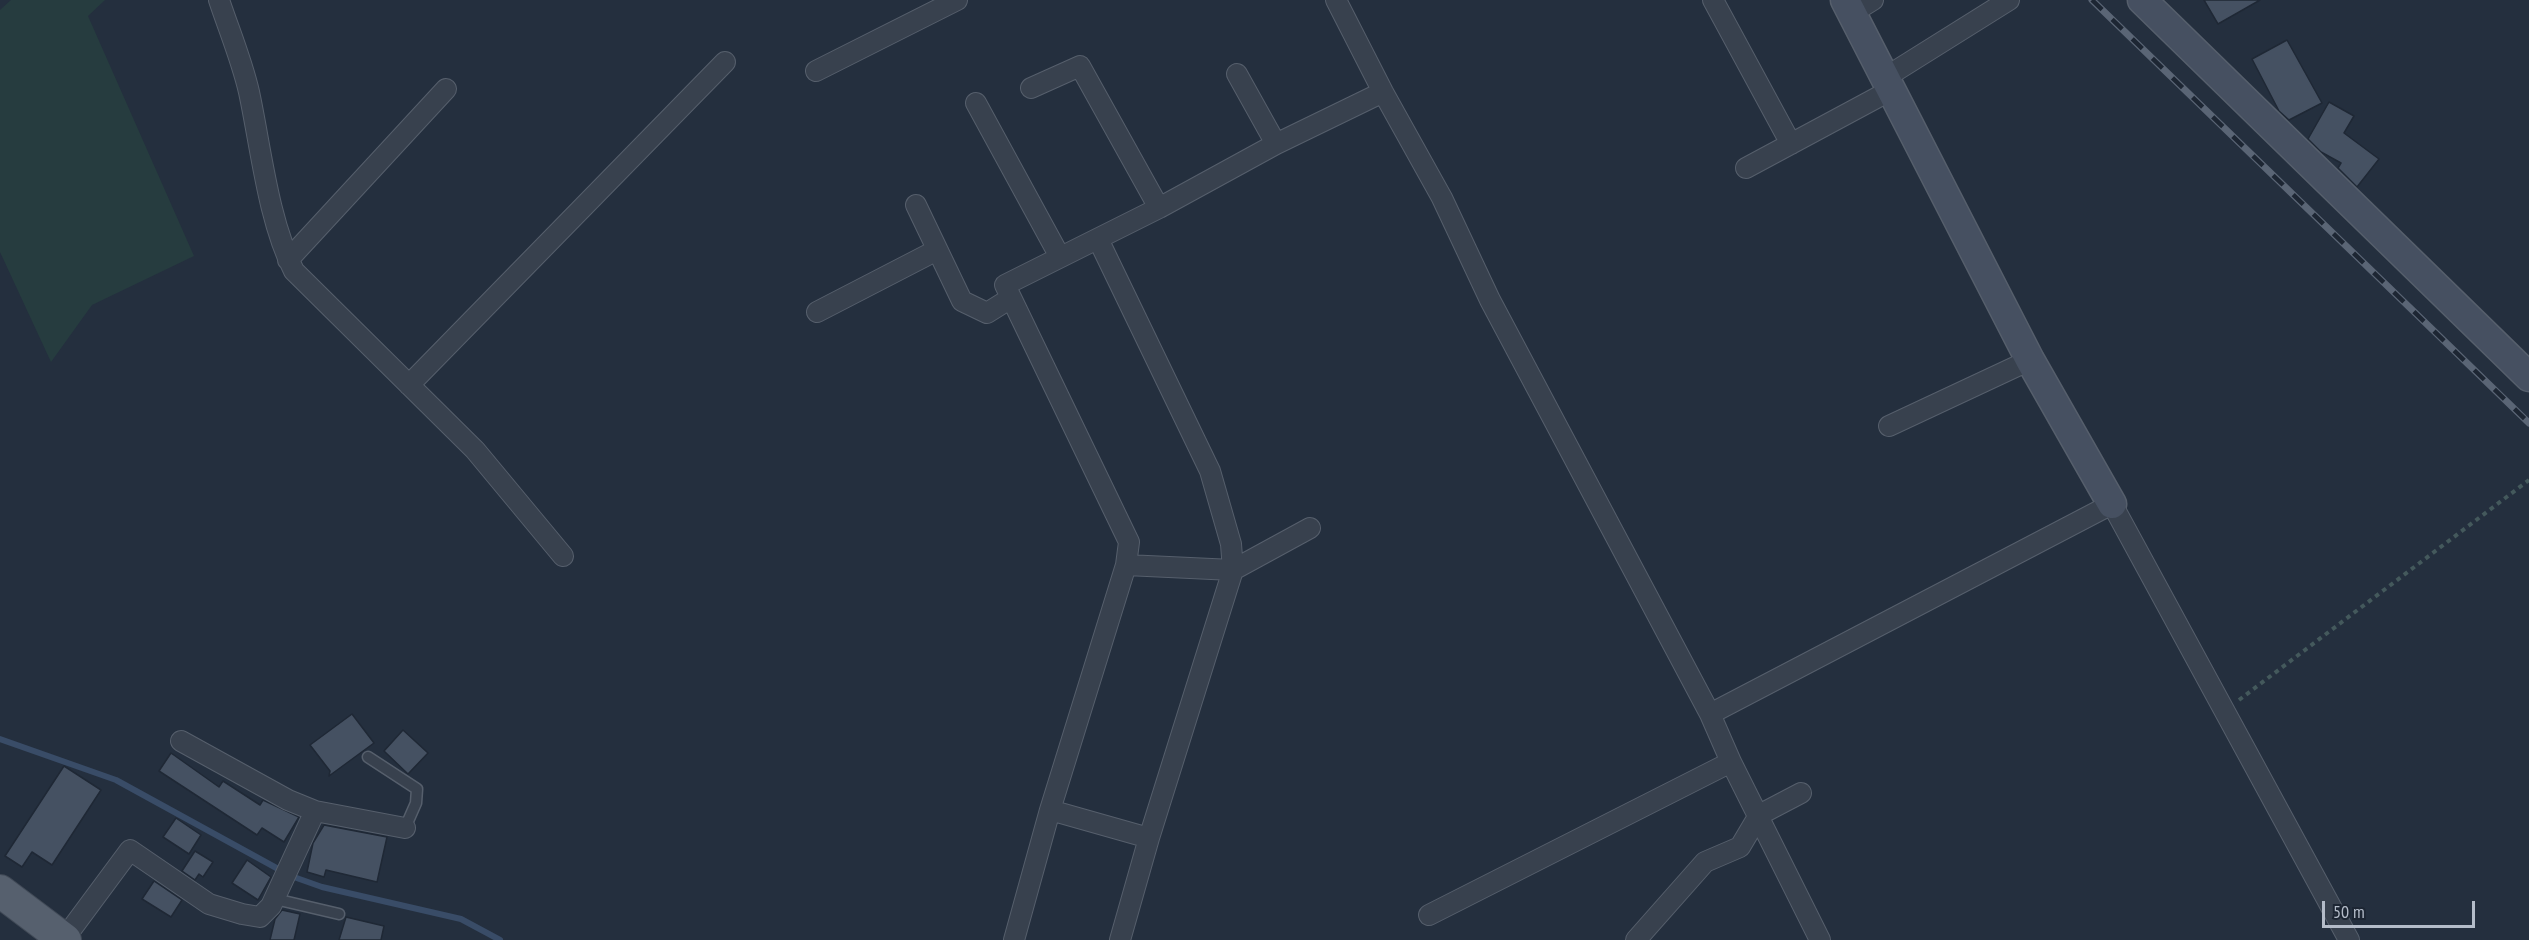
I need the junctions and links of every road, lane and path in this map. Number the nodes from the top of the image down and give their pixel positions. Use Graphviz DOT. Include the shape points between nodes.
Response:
graph roads {
  1 [pos="219,0"];
  2 [pos="957,0"];
  3 [pos="1336,0"];
  4 [pos="1713,0"];
  5 [pos="2009,0"];
  6 [pos="2142,0"];
  7 [pos="1857,4"];
  8 [pos="725,62"];
  9 [pos="816,71"];
  10 [pos="1237,74"];
  11 [pos="1889,83"];
  12 [pos="1032,88"];
  13 [pos="447,89"];
  14 [pos="1383,92"];
  15 [pos="976,103"];
  16 [pos="1276,144"];
  17 [pos="1791,144"];
  18 [pos="1746,168"];
  19 [pos="916,205"];
  20 [pos="1160,208"];
  21 [pos="1098,239"];
  22 [pos="937,250"];
  23 [pos="1060,256"];
  24 [pos="288,260"];
  25 [pos="1011,298"];
  26 [pos="818,312"];
  27 [pos="2030,360"];
  28 [pos="2529,377"];
  29 [pos="409,385"];
  30 [pos="1889,426"];
  31 [pos="2529,480"];
  32 [pos="2112,504"];
  33 [pos="1310,528"];
  34 [pos="563,556"];
  35 [pos="1126,565"];
  36 [pos="1233,570"];
  37 [pos="2224,711"];
  38 [pos="1710,714"];
  39 [pos="181,741"];
  40 [pos="368,756"];
  41 [pos="1731,762"];
  42 [pos="1801,793"];
  43 [pos="1050,810"];
  44 [pos="315,811"];
  45 [pos="1759,815"];
  46 [pos="405,828"];
  47 [pos="1149,838"];
  48 [pos="0,891"];
  49 [pos="275,899"];
  50 [pos="339,914"];
  51 [pos="1429,915"];
  52 [pos="64,940"];
  53 [pos="1014,940"];
  54 [pos="1120,940"];
  55 [pos="1636,940"];
  56 [pos="1820,940"];
  57 [pos="2349,940"];
  1 -- 24 [label="street" via="248,89"];
  2 -- 9 [label="street"];
  3 -- 14 [label="street"];
  4 -- 17 [label="street"];
  5 -- 11 [label="street"];
  6 -- 28 [label="street"];
  7 -- 11 [label="street"];
  8 -- 29 [label="street"];
  10 -- 16 [label="street"];
  11 -- 17 [label="street"];
  11 -- 27 [label="street"];
  12 -- 20 [label="street" via="1080,66"];
  13 -- 24 [label="street"];
  14 -- 16 [label="street"];
  14 -- 38 [label="street"];
  15 -- 23 [label="street"];
  16 -- 20 [label="street"];
  17 -- 18 [label="street"];
  19 -- 22 [label="street"];
  20 -- 21 [label="street"];
  21 -- 23 [label="street"];
  21 -- 36 [label="street" via="1210,471 1231,544"];
  22 -- 25 [label="street" via="962,301 987,313"];
  22 -- 26 [label="street"];
  23 -- 25 [label="street" via="1005,285"];
  24 -- 29 [label="street" via="301,280"];
  25 -- 35 [label="street" via="1129,542"];
  27 -- 30 [label="street"];
  27 -- 32 [label="street"];
  29 -- 34 [label="street" via="475,450"];
  31 -- 37 [label="path"];
  32 -- 37 [label="street"];
  32 -- 38 [label="street"];
  33 -- 36 [label="street"];
  35 -- 36 [label="street"];
  35 -- 43 [label="street"];
  36 -- 47 [label="street"];
  37 -- 57 [label="street"];
  38 -- 41 [label="street"];
  39 -- 44 [label="street"];
  40 -- 46 [label="lane" via="417,789 416,803"];
  41 -- 45 [label="street"];
  41 -- 51 [label="street"];
  42 -- 45 [label="street"];
  43 -- 47 [label="street"];
  43 -- 53 [label="street"];
  44 -- 46 [label="street"];
  44 -- 49 [label="street"];
  45 -- 55 [label="street" via="1740,847 1705,862"];
  45 -- 56 [label="street"];
  47 -- 54 [label="street"];
  48 -- 52 [label="main road"];
  49 -- 50 [label="lane"];
  49 -- 52 [label="street" via="260,917 209,904 130,850"];
}
